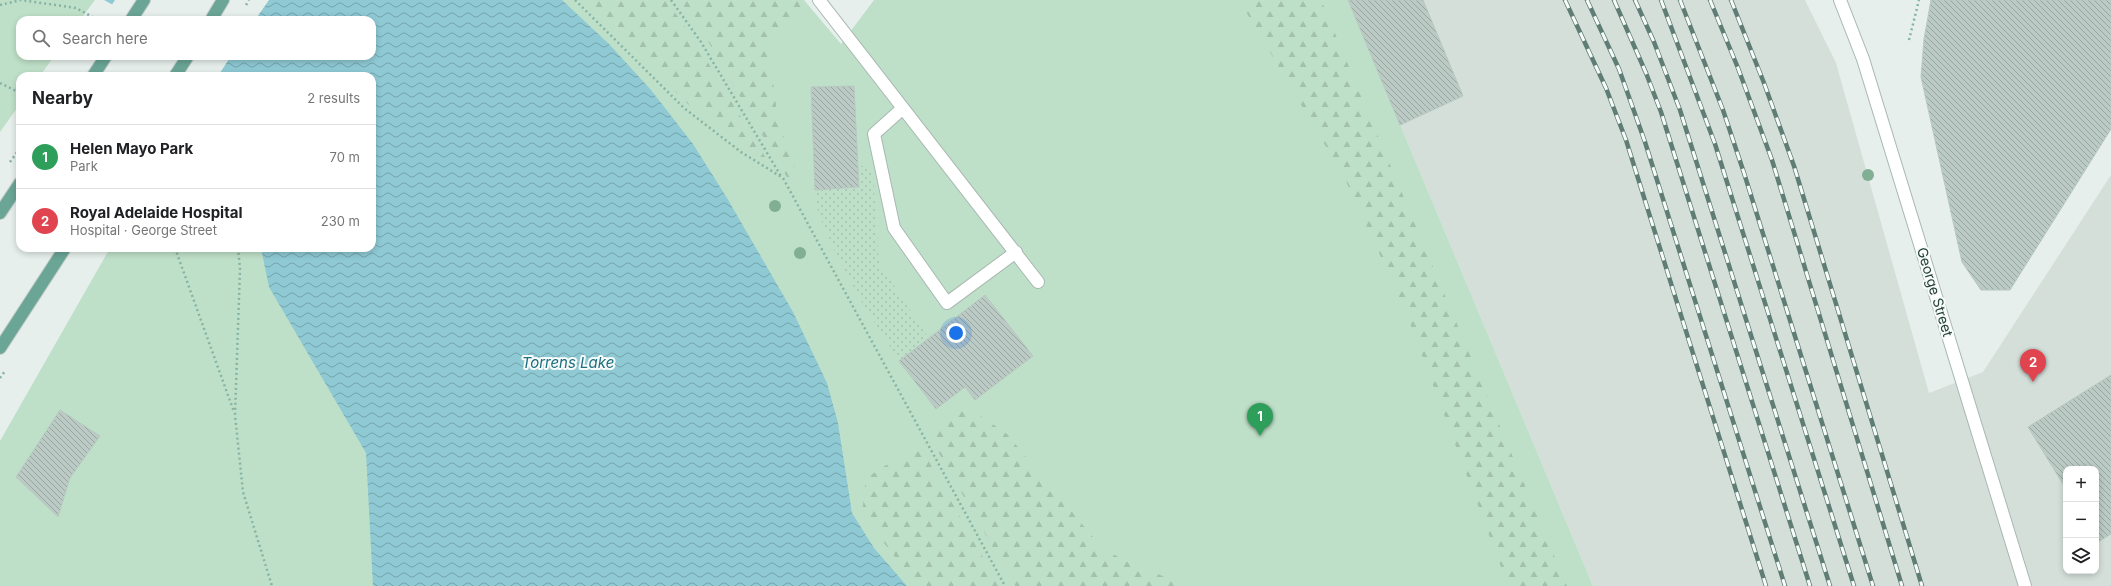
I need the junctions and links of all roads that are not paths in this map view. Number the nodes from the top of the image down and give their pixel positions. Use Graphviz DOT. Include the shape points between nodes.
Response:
graph roads {
  1 [pos="144,0"];
  2 [pos="223,0"];
  3 [pos="819,0"];
  4 [pos="1840,0"];
  5 [pos="134,16"];
  6 [pos="213,16"];
  7 [pos="103,60"];
  8 [pos="186,60"];
  9 [pos="96,72"];
  10 [pos="178,72"];
  11 [pos="903,108"];
  12 [pos="16,189"];
  13 [pos="0,213"];
  14 [pos="62,252"];
  15 [pos="1016,252"];
  16 [pos="1038,282"];
  17 [pos="0,348"];
  18 [pos="2025,586"];
  1 -- 5 [label="main road"];
  2 -- 6 [label="main road"];
  3 -- 11 [label="street"];
  4 -- 18 [label="street, George Street" via="1863,59"];
  7 -- 9 [label="main road"];
  8 -- 10 [label="main road, bridge"];
  11 -- 15 [label="street"];
  11 -- 15 [label="street" via="874,134 894,228 947,302"];
  12 -- 13 [label="main road"];
  14 -- 17 [label="main road"];
  15 -- 16 [label="street"];
}
